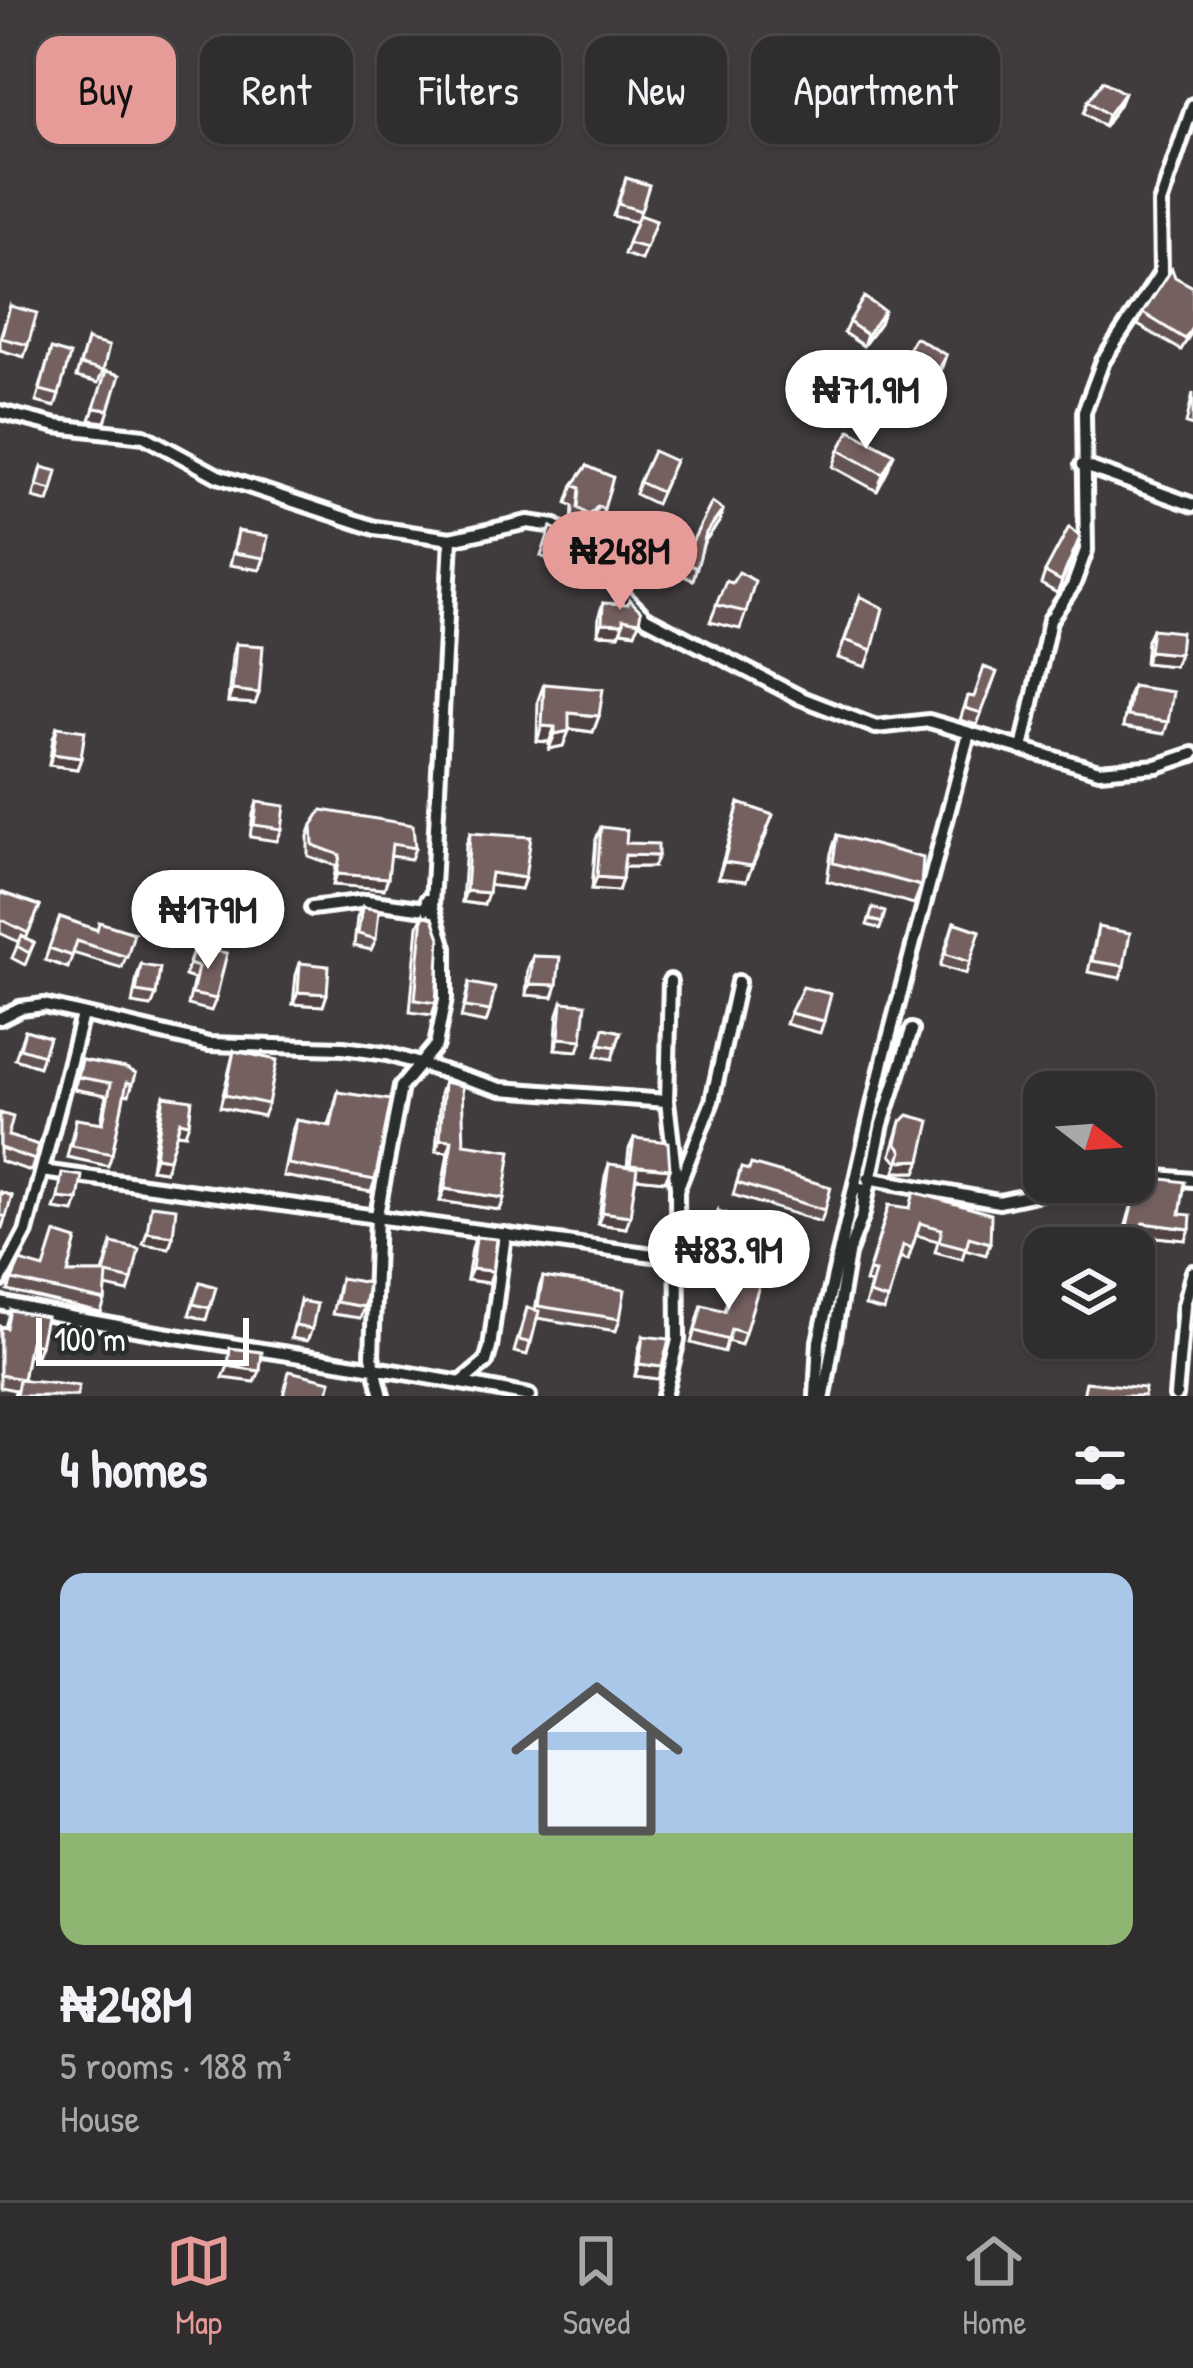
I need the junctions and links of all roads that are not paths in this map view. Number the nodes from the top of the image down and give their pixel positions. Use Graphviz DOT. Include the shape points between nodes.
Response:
graph roads {
  1 [pos="1193,105"];
  2 [pos="1,413"];
  3 [pos="1082,465"];
  4 [pos="1193,505"];
  5 [pos="451,539"];
  6 [pos="969,733"];
  7 [pos="1022,748"];
  8 [pos="1193,754"];
  9 [pos="434,844"];
  10 [pos="312,908"];
  11 [pos="670,981"];
  12 [pos="738,982"];
  13 [pos="82,1015"];
  14 [pos="0,1018"];
  15 [pos="913,1030"];
  16 [pos="424,1065"];
  17 [pos="667,1101"];
  18 [pos="42,1171"];
  19 [pos="1155,1177"];
  20 [pos="868,1178"];
  21 [pos="1193,1180"];
  22 [pos="855,1187"];
  23 [pos="677,1190"];
  24 [pos="1023,1197"];
  25 [pos="863,1214"];
  26 [pos="377,1215"];
  27 [pos="505,1234"];
  28 [pos="6,1256"];
  29 [pos="675,1258"];
  30 [pos="1193,1272"];
  31 [pos="0,1281"];
  32 [pos="0,1304"];
  33 [pos="375,1366"];
  34 [pos="462,1382"];
  35 [pos="382,1396"];
  36 [pos="529,1396"];
  37 [pos="664,1396"];
  38 [pos="820,1396"];
  39 [pos="1176,1396"];
  1 -- 3 [label="street" via="1160,204 1161,273 1103,361 1084,412"];
  2 -- 5 [label="street" via="144,436 218,476 296,504 375,528"];
  3 -- 4 [label="street"];
  3 -- 7 [label="street" via="1086,550 1050,620"];
  5 -- 6 [label="street" via="528,522 555,526 599,554 646,618 801,698 876,727 929,721"];
  5 -- 9 [label="street"];
  6 -- 7 [label="street"];
  6 -- 22 [label="street"];
  7 -- 8 [label="street" via="1099,771"];
  9 -- 10 [label="street" via="426,909 366,901"];
  9 -- 16 [label="street" via="431,906 446,948 445,999"];
  11 -- 17 [label="street"];
  12 -- 23 [label="street" via="712,1101"];
  13 -- 14 [label="street" via="44,1005"];
  13 -- 16 [label="street" via="208,1044 343,1048"];
  13 -- 18 [label="street"];
  15 -- 20 [label="street"];
  16 -- 17 [label="street" via="501,1089"];
  16 -- 26 [label="street" via="401,1088"];
  17 -- 23 [label="street"];
  18 -- 26 [label="street"];
  18 -- 28 [label="street" via="26,1232"];
  19 -- 21 [label="street"];
  20 -- 24 [label="street" via="999,1202"];
  20 -- 25 [label="street"];
  22 -- 25 [label="street" via="864,1189"];
  22 -- 38 [label="street" via="819,1341"];
  23 -- 29 [label="street"];
  25 -- 38 [label="street"];
  26 -- 27 [label="street"];
  26 -- 33 [label="street"];
  27 -- 29 [label="street"];
  27 -- 34 [label="street" via="490,1348"];
  28 -- 31 [label="street"];
  29 -- 37 [label="street" via="678,1340"];
  30 -- 39 [label="street"];
  32 -- 33 [label="street"];
  33 -- 34 [label="street"];
  33 -- 35 [label="street"];
  34 -- 36 [label="street"];
}
